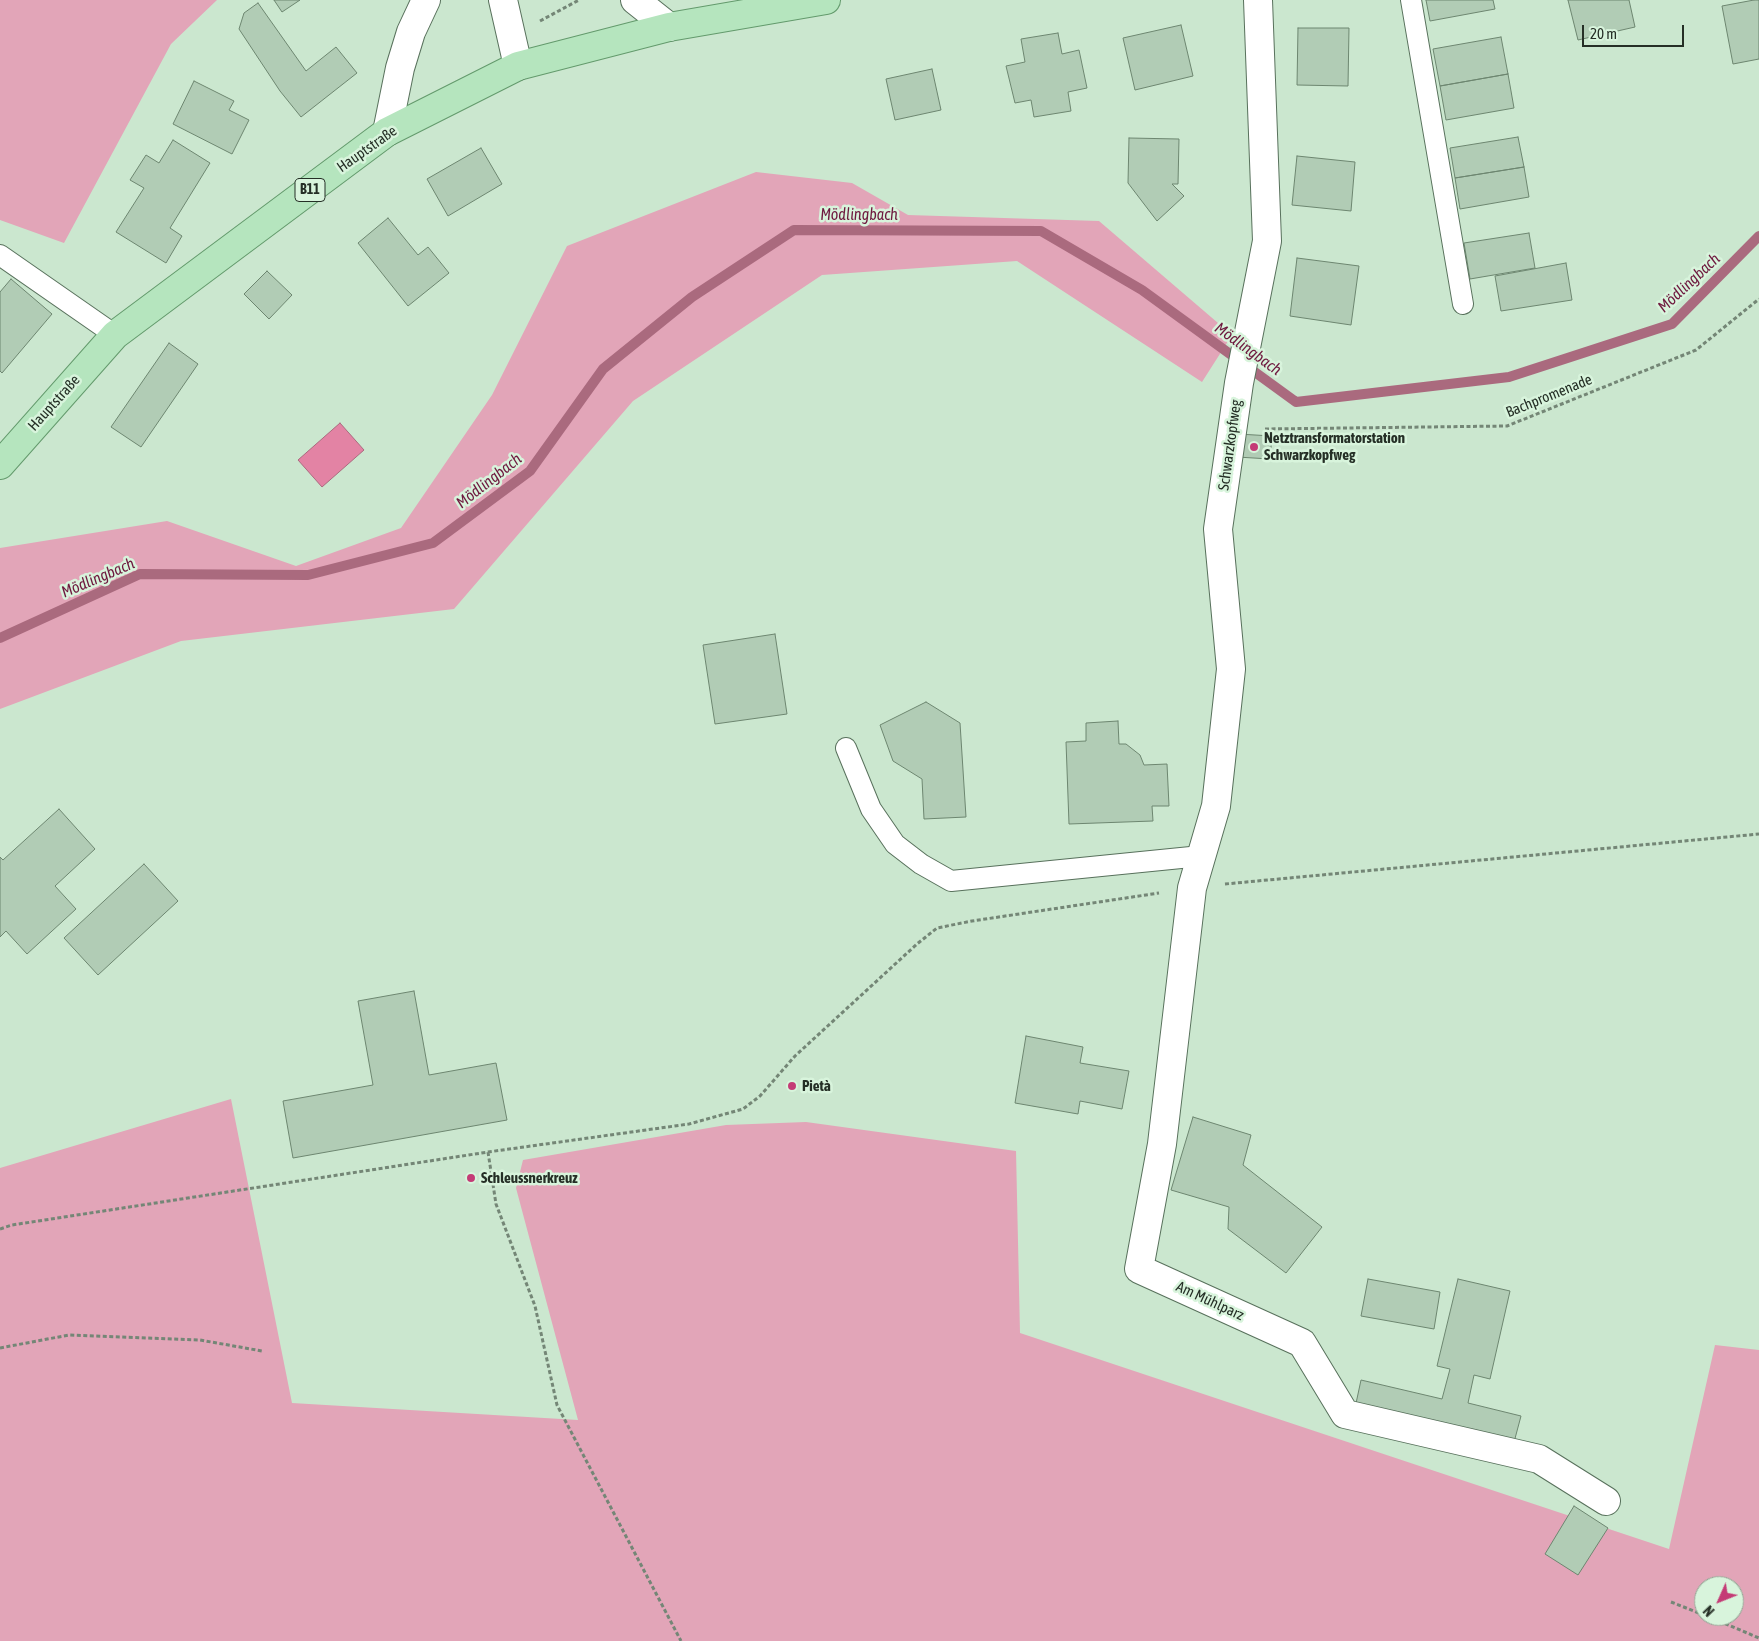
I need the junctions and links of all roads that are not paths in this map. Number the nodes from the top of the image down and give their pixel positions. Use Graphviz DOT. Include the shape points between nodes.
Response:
graph roads {
  1 [pos="426,0"];
  2 [pos="504,0"];
  3 [pos="635,0"];
  4 [pos="826,0"];
  5 [pos="1258,0"];
  6 [pos="1410,0"];
  7 [pos="669,27"];
  8 [pos="518,66"];
  9 [pos="387,132"];
  10 [pos="0,254"];
  11 [pos="1463,304"];
  12 [pos="115,335"];
  13 [pos="0,465"];
  14 [pos="846,748"];
  15 [pos="1201,856"];
  16 [pos="1192,888"];
  17 [pos="1606,1501"];
  1 -- 9 [label="street" via="403,59"];
  2 -- 8 [label="street"];
  3 -- 7 [label="street"];
  4 -- 7 [label="main road, Hauptstraße / B11"];
  5 -- 15 [label="street, Schwarzkopfweg" via="1267,241 1240,384 1218,529 1231,668 1216,806"];
  6 -- 11 [label="lane"];
  7 -- 8 [label="main road, Hauptstraße / B11"];
  8 -- 9 [label="main road, Hauptstraße / B11"];
  9 -- 12 [label="main road, Hauptstraße / B11"];
  10 -- 12 [label="lane"];
  12 -- 13 [label="main road, Hauptstraße / B11"];
  14 -- 15 [label="lane" via="871,809 895,844 951,881"];
  15 -- 16 [label="street, Schwarzkopfweg"];
  16 -- 17 [label="street, Am Mühlparz" via="1162,1144 1139,1269 1302,1343 1345,1414 1539,1459"];
}
